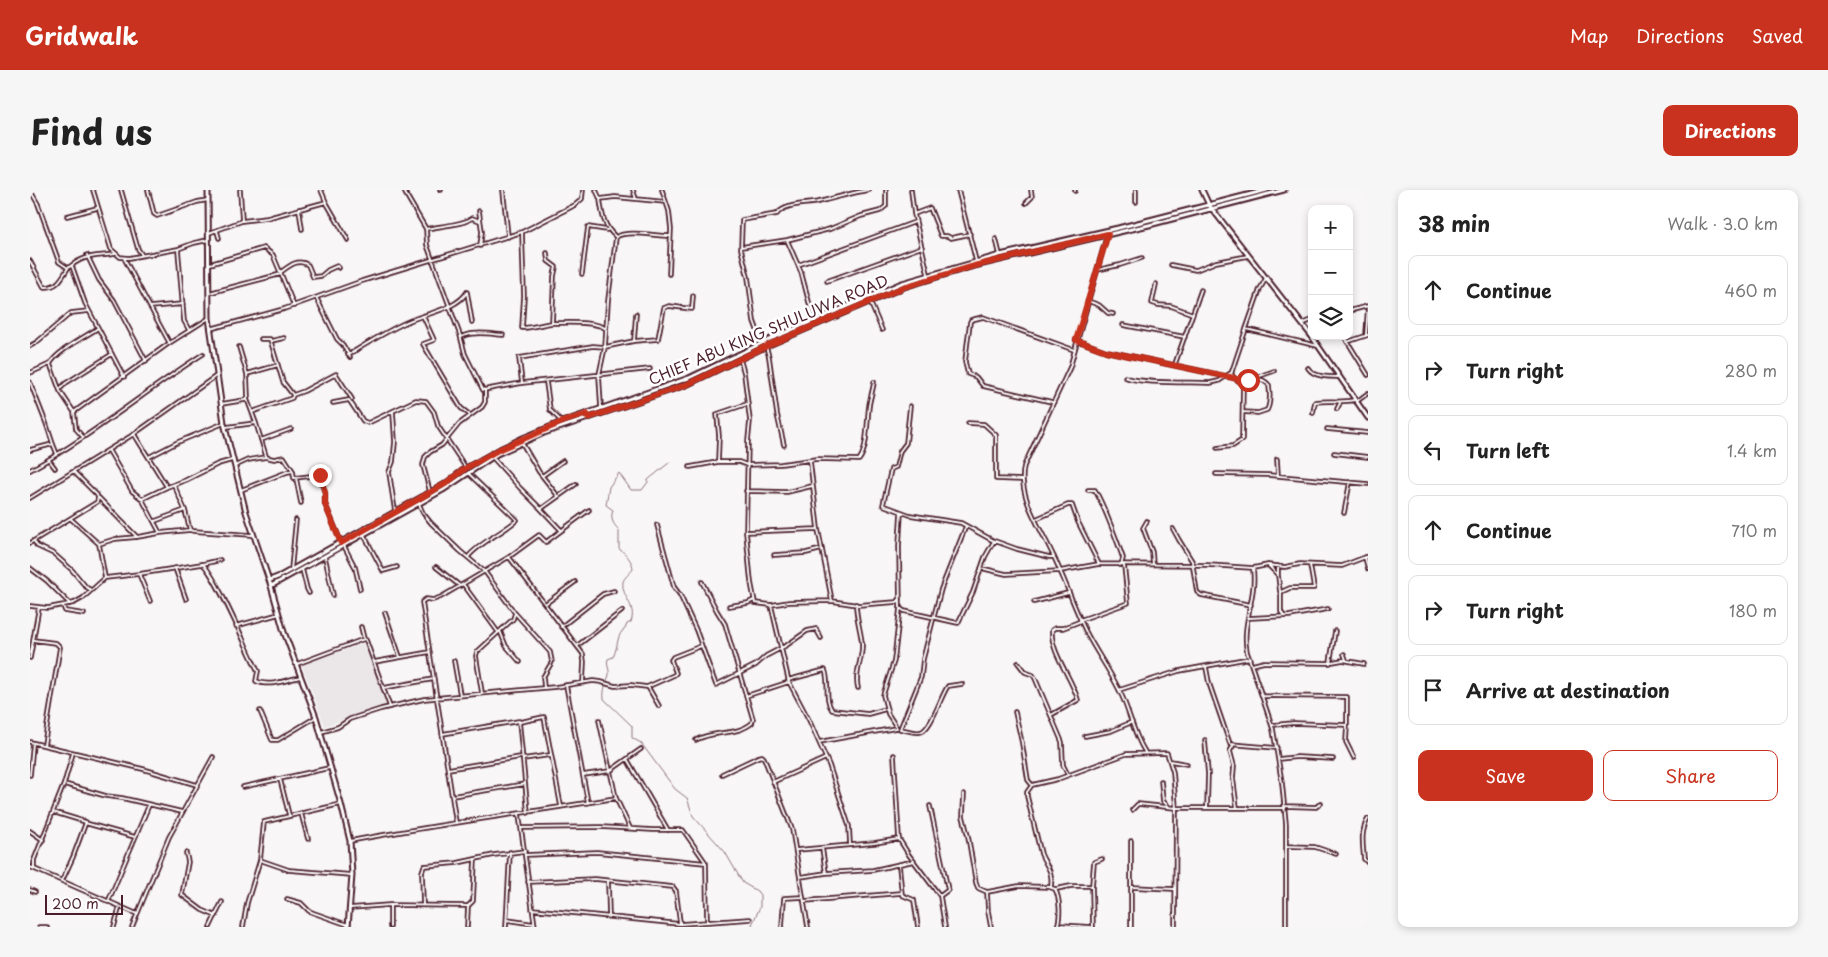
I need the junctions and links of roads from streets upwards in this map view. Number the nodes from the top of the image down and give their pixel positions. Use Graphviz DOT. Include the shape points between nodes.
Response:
graph roads {
  1 [pos="30,190"];
  2 [pos="93,190"];
  3 [pos="121,190"];
  4 [pos="148,190"];
  5 [pos="208,190"];
  6 [pos="240,190"];
  7 [pos="321,190"];
  8 [pos="405,190"];
  9 [pos="503,190"];
  10 [pos="583,190"];
  11 [pos="596,190"];
  12 [pos="633,190"];
  13 [pos="662,190"];
  14 [pos="868,190"];
  15 [pos="886,190"];
  16 [pos="911,190"];
  17 [pos="958,190"];
  18 [pos="1031,190"];
  19 [pos="1136,190"];
  20 [pos="1202,190"];
  21 [pos="1267,190"];
  22 [pos="1284,190"];
  23 [pos="636,199"];
  24 [pos="208,200"];
  25 [pos="600,200"];
  26 [pos="326,202"];
  27 [pos="666,202"];
  28 [pos="1026,202"];
  29 [pos="1136,202"];
  30 [pos="1209,205"];
  31 [pos="98,208"];
  32 [pos="1212,208"];
  33 [pos="299,209"];
  34 [pos="478,211"];
  35 [pos="914,214"];
  36 [pos="67,216"];
  37 [pos="242,221"];
  38 [pos="480,221"];
  39 [pos="915,222"];
  40 [pos="302,229"];
  41 [pos="426,229"];
  42 [pos="217,231"];
  43 [pos="609,231"];
  44 [pos="522,232"];
  45 [pos="208,234"];
  46 [pos="970,234"];
  47 [pos="1108,234"];
  48 [pos="670,236"];
  49 [pos="508,237"];
  50 [pos="616,237"];
  51 [pos="219,238"];
  52 [pos="996,239"];
  53 [pos="208,240"];
  54 [pos="348,240"];
  55 [pos="787,240"];
  56 [pos="1051,245"];
  57 [pos="480,246"];
  58 [pos="741,247"];
  59 [pos="922,247"];
  60 [pos="178,249"];
  61 [pos="547,253"];
  62 [pos="115,254"];
  63 [pos="1000,255"];
  64 [pos="87,256"];
  65 [pos="142,256"];
  66 [pos="1248,256"];
  67 [pos="124,258"];
  68 [pos="1142,258"];
  69 [pos="432,260"];
  70 [pos="30,261"];
  71 [pos="976,261"];
  72 [pos="208,264"];
  73 [pos="72,265"];
  74 [pos="798,265"];
  75 [pos="1171,265"];
  76 [pos="34,266"];
  77 [pos="30,267"];
  78 [pos="68,268"];
  79 [pos="339,268"];
  80 [pos="1097,270"];
  81 [pos="281,273"];
  82 [pos="582,274"];
  83 [pos="669,274"];
  84 [pos="928,274"];
  85 [pos="1266,278"];
  86 [pos="827,281"];
  87 [pos="1156,284"];
  88 [pos="1201,290"];
  89 [pos="878,293"];
  90 [pos="208,294"];
  91 [pos="693,296"];
  92 [pos="317,298"];
  93 [pos="879,298"];
  94 [pos="1088,300"];
  95 [pos="870,302"];
  96 [pos="183,304"];
  97 [pos="448,305"];
  98 [pos="294,306"];
  99 [pos="150,307"];
  100 [pos="1353,310"];
  101 [pos="89,311"];
  102 [pos="636,314"];
  103 [pos="1113,314"];
  104 [pos="1193,314"];
  105 [pos="423,316"];
  106 [pos="209,318"];
  107 [pos="814,321"];
  108 [pos="472,322"];
  109 [pos="1308,322"];
  110 [pos="552,323"];
  111 [pos="1302,324"];
  112 [pos="1123,325"];
  113 [pos="98,328"];
  114 [pos="210,329"];
  115 [pos="606,329"];
  116 [pos="1246,329"];
  117 [pos="882,330"];
  118 [pos="190,331"];
  119 [pos="502,335"];
  120 [pos="1367,335"];
  121 [pos="461,337"];
  122 [pos="1185,337"];
  123 [pos="284,338"];
  124 [pos="261,339"];
  125 [pos="1076,340"];
  126 [pos="271,341"];
  127 [pos="634,341"];
  128 [pos="1347,342"];
  129 [pos="169,343"];
  130 [pos="764,344"];
  131 [pos="30,346"];
  132 [pos="1318,346"];
  133 [pos="238,347"];
  134 [pos="605,347"];
  135 [pos="1074,350"];
  136 [pos="112,354"];
  137 [pos="203,354"];
  138 [pos="740,359"];
  139 [pos="146,361"];
  140 [pos="50,364"];
  141 [pos="1176,364"];
  142 [pos="278,365"];
  143 [pos="1308,368"];
  144 [pos="650,369"];
  145 [pos="1274,371"];
  146 [pos="1232,372"];
  147 [pos="30,373"];
  148 [pos="247,374"];
  149 [pos="1368,375"];
  150 [pos="216,376"];
  151 [pos="600,376"];
  152 [pos="1226,376"];
  153 [pos="124,377"];
  154 [pos="1126,377"];
  155 [pos="1338,377"];
  156 [pos="1234,378"];
  157 [pos="1252,379"];
  158 [pos="30,382"];
  159 [pos="546,382"];
  160 [pos="874,382"];
  161 [pos="1243,382"];
  162 [pos="522,383"];
  163 [pos="60,389"];
  164 [pos="485,391"];
  165 [pos="1368,392"];
  166 [pos="293,395"];
  167 [pos="246,399"];
  168 [pos="352,399"];
  169 [pos="1355,401"];
  170 [pos="333,402"];
  171 [pos="1053,402"];
  172 [pos="1340,403"];
  173 [pos="221,404"];
  174 [pos="748,404"];
  175 [pos="910,406"];
  176 [pos="601,409"];
  177 [pos="1337,409"];
  178 [pos="74,412"];
  179 [pos="252,412"];
  180 [pos="393,412"];
  181 [pos="1242,412"];
  182 [pos="1313,413"];
  183 [pos="470,415"];
  184 [pos="587,416"];
  185 [pos="1368,418"];
  186 [pos="562,422"];
  187 [pos="256,423"];
  188 [pos="968,424"];
  189 [pos="225,425"];
  190 [pos="291,429"];
  191 [pos="1327,429"];
  192 [pos="1368,433"];
  193 [pos="134,434"];
  194 [pos="83,437"];
  195 [pos="447,439"];
  196 [pos="261,440"];
  197 [pos="522,443"];
  198 [pos="53,444"];
  199 [pos="784,445"];
  200 [pos="1217,448"];
  201 [pos="30,450"];
  202 [pos="108,451"];
  203 [pos="1334,453"];
  204 [pos="56,454"];
  205 [pos="150,457"];
  206 [pos="266,457"];
  207 [pos="493,457"];
  208 [pos="1368,457"];
  209 [pos="1277,459"];
  210 [pos="48,460"];
  211 [pos="232,460"];
  212 [pos="563,461"];
  213 [pos="810,461"];
  214 [pos="718,462"];
  215 [pos="747,465"];
  216 [pos="234,466"];
  217 [pos="690,467"];
  218 [pos="55,468"];
  219 [pos="466,468"];
  220 [pos="30,470"];
  221 [pos="292,471"];
  222 [pos="74,472"];
  223 [pos="468,473"];
  224 [pos="1216,474"];
  225 [pos="542,476"];
  226 [pos="1278,476"];
  227 [pos="296,478"];
  228 [pos="1022,480"];
  229 [pos="1350,482"];
  230 [pos="576,484"];
  231 [pos="1368,484"];
  232 [pos="174,485"];
  233 [pos="167,486"];
  234 [pos="812,486"];
  235 [pos="240,490"];
  236 [pos="1088,490"];
  237 [pos="746,491"];
  238 [pos="430,492"];
  239 [pos="558,496"];
  240 [pos="98,497"];
  241 [pos="30,498"];
  242 [pos="142,499"];
  243 [pos="301,503"];
  244 [pos="419,504"];
  245 [pos="541,509"];
  246 [pos="185,510"];
  247 [pos="589,510"];
  248 [pos="395,512"];
  249 [pos="901,512"];
  250 [pos="1344,513"];
  251 [pos="396,516"];
  252 [pos="70,518"];
  253 [pos="1036,519"];
  254 [pos="296,520"];
  255 [pos="154,521"];
  256 [pos="1147,521"];
  257 [pos="657,525"];
  258 [pos="966,526"];
  259 [pos="818,529"];
  260 [pos="1174,529"];
  261 [pos="190,530"];
  262 [pos="561,530"];
  263 [pos="746,532"];
  264 [pos="160,534"];
  265 [pos="364,534"];
  266 [pos="255,535"];
  267 [pos="137,538"];
  268 [pos="34,541"];
  269 [pos="993,541"];
  270 [pos="30,543"];
  271 [pos="99,544"];
  272 [pos="343,545"];
  273 [pos="822,549"];
  274 [pos="774,555"];
  275 [pos="325,556"];
  276 [pos="468,557"];
  277 [pos="509,557"];
  278 [pos="1054,557"];
  279 [pos="1366,557"];
  280 [pos="220,560"];
  281 [pos="202,564"];
  282 [pos="1099,564"];
  283 [pos="1153,564"];
  284 [pos="1120,565"];
  285 [pos="1124,565"];
  286 [pos="1268,565"];
  287 [pos="1310,565"];
  288 [pos="1193,566"];
  289 [pos="1278,566"];
  290 [pos="397,567"];
  291 [pos="436,567"];
  292 [pos="30,568"];
  293 [pos="175,568"];
  294 [pos="981,568"];
  295 [pos="1253,568"];
  296 [pos="302,569"];
  297 [pos="1368,569"];
  298 [pos="291,570"];
  299 [pos="1060,571"];
  300 [pos="485,572"];
  301 [pos="139,574"];
  302 [pos="1278,575"];
  303 [pos="105,578"];
  304 [pos="270,580"];
  305 [pos="575,582"];
  306 [pos="702,582"];
  307 [pos="463,584"];
  308 [pos="272,586"];
  309 [pos="460,586"];
  310 [pos="360,588"];
  311 [pos="91,590"];
  312 [pos="614,592"];
  313 [pos="309,593"];
  314 [pos="1068,593"];
  315 [pos="333,595"];
  316 [pos="1280,595"];
  317 [pos="186,599"];
  318 [pos="900,599"];
  319 [pos="754,600"];
  320 [pos="150,601"];
  321 [pos="832,601"];
  322 [pos="897,602"];
  323 [pos="1034,602"];
  324 [pos="70,604"];
  325 [pos="856,604"];
  326 [pos="63,605"];
  327 [pos="545,605"];
  328 [pos="771,605"];
  329 [pos="1251,605"];
  330 [pos="30,606"];
  331 [pos="729,606"];
  332 [pos="900,606"];
  333 [pos="39,607"];
  334 [pos="1328,609"];
  335 [pos="622,611"];
  336 [pos="386,613"];
  337 [pos="84,614"];
  338 [pos="279,614"];
  339 [pos="515,614"];
  340 [pos="1284,616"];
  341 [pos="934,617"];
  342 [pos="1248,618"];
  343 [pos="514,619"];
  344 [pos="521,620"];
  345 [pos="1080,620"];
  346 [pos="236,626"];
  347 [pos="361,626"];
  348 [pos="561,627"];
  349 [pos="499,631"];
  350 [pos="1336,631"];
  351 [pos="821,638"];
  352 [pos="364,639"];
  353 [pos="33,640"];
  354 [pos="577,646"];
  355 [pos="701,646"];
  356 [pos="780,649"];
  357 [pos="430,652"];
  358 [pos="1344,654"];
  359 [pos="400,657"];
  360 [pos="30,658"];
  361 [pos="1250,658"];
  362 [pos="1346,660"];
  363 [pos="454,661"];
  364 [pos="374,662"];
  365 [pos="520,662"];
  366 [pos="1331,662"];
  367 [pos="1018,663"];
  368 [pos="297,664"];
  369 [pos="1364,664"];
  370 [pos="1252,665"];
  371 [pos="1206,667"];
  372 [pos="738,673"];
  373 [pos="302,677"];
  374 [pos="434,679"];
  375 [pos="788,681"];
  376 [pos="583,683"];
  377 [pos="962,684"];
  378 [pos="566,685"];
  379 [pos="648,687"];
  380 [pos="383,688"];
  381 [pos="544,688"];
  382 [pos="858,688"];
  383 [pos="1119,690"];
  384 [pos="482,693"];
  385 [pos="460,695"];
  386 [pos="746,696"];
  387 [pos="1262,696"];
  388 [pos="437,698"];
  389 [pos="659,706"];
  390 [pos="390,707"];
  391 [pos="886,708"];
  392 [pos="260,711"];
  393 [pos="1015,712"];
  394 [pos="1051,715"];
  395 [pos="316,717"];
  396 [pos="599,720"];
  397 [pos="519,722"];
  398 [pos="1132,722"];
  399 [pos="1347,725"];
  400 [pos="1272,726"];
  401 [pos="899,729"];
  402 [pos="321,732"];
  403 [pos="442,734"];
  404 [pos="1086,736"];
  405 [pos="696,740"];
  406 [pos="1205,740"];
  407 [pos="31,742"];
  408 [pos="819,742"];
  409 [pos="44,744"];
  410 [pos="1233,746"];
  411 [pos="1276,748"];
  412 [pos="641,749"];
  413 [pos="73,752"];
  414 [pos="1145,752"];
  415 [pos="550,755"];
  416 [pos="894,755"];
  417 [pos="213,757"];
  418 [pos="521,758"];
  419 [pos="826,758"];
  420 [pos="1354,758"];
  421 [pos="627,759"];
  422 [pos="1278,759"];
  423 [pos="1333,759"];
  424 [pos="1170,761"];
  425 [pos="1187,764"];
  426 [pos="331,767"];
  427 [pos="448,769"];
  428 [pos="610,770"];
  429 [pos="1065,771"];
  430 [pos="30,774"];
  431 [pos="722,774"];
  432 [pos="583,775"];
  433 [pos="1068,775"];
  434 [pos="1063,777"];
  435 [pos="280,779"];
  436 [pos="1161,781"];
  437 [pos="773,782"];
  438 [pos="64,784"];
  439 [pos="525,784"];
  440 [pos="197,785"];
  441 [pos="1032,785"];
  442 [pos="243,787"];
  443 [pos="964,794"];
  444 [pos="452,796"];
  445 [pos="616,798"];
  446 [pos="588,803"];
  447 [pos="1321,803"];
  448 [pos="149,804"];
  449 [pos="341,804"];
  450 [pos="561,806"];
  451 [pos="930,806"];
  452 [pos="1169,807"];
  453 [pos="1285,807"];
  454 [pos="1176,808"];
  455 [pos="1207,808"];
  456 [pos="1237,808"];
  457 [pos="1132,810"];
  458 [pos="53,812"];
  459 [pos="182,812"];
  460 [pos="301,813"];
  461 [pos="528,813"];
  462 [pos="519,814"];
  463 [pos="289,815"];
  464 [pos="1368,819"];
  465 [pos="85,823"];
  466 [pos="456,823"];
  467 [pos="521,828"];
  468 [pos="630,828"];
  469 [pos="668,830"];
  470 [pos="30,832"];
  471 [pos="135,837"];
  472 [pos="899,838"];
  473 [pos="308,839"];
  474 [pos="43,840"];
  475 [pos="350,840"];
  476 [pos="1131,841"];
  477 [pos="850,844"];
  478 [pos="1286,846"];
  479 [pos="822,847"];
  480 [pos="796,850"];
  481 [pos="525,851"];
  482 [pos="510,852"];
  483 [pos="186,853"];
  484 [pos="1336,854"];
  485 [pos="525,855"];
  486 [pos="476,858"];
  487 [pos="1102,859"];
  488 [pos="260,860"];
  489 [pos="914,861"];
  490 [pos="706,863"];
  491 [pos="1368,863"];
  492 [pos="899,865"];
  493 [pos="30,866"];
  494 [pos="34,868"];
  495 [pos="826,873"];
  496 [pos="352,875"];
  497 [pos="800,877"];
  498 [pos="62,881"];
  499 [pos="608,881"];
  500 [pos="528,882"];
  501 [pos="1092,886"];
  502 [pos="1051,887"];
  503 [pos="1131,887"];
  504 [pos="1055,889"];
  505 [pos="1174,889"];
  506 [pos="30,890"];
  507 [pos="35,892"];
  508 [pos="987,892"];
  509 [pos="901,893"];
  510 [pos="940,896"];
  511 [pos="803,897"];
  512 [pos="287,899"];
  513 [pos="804,901"];
  514 [pos="108,902"];
  515 [pos="222,902"];
  516 [pos="390,904"];
  517 [pos="423,905"];
  518 [pos="468,906"];
  519 [pos="350,908"];
  520 [pos="119,909"];
  521 [pos="532,909"];
  522 [pos="137,914"];
  523 [pos="216,916"];
  524 [pos="609,916"];
  525 [pos="750,919"];
  526 [pos="507,920"];
  527 [pos="654,921"];
  528 [pos="707,922"];
  529 [pos="680,924"];
  530 [pos="348,926"];
  531 [pos="534,926"];
  532 [pos="1058,926"];
  533 [pos="39,927"];
  534 [pos="47,927"];
  535 [pos="114,927"];
  536 [pos="132,927"];
  537 [pos="210,927"];
  538 [pos="243,927"];
  539 [pos="390,927"];
  540 [pos="467,927"];
  541 [pos="506,927"];
  542 [pos="655,927"];
  543 [pos="782,927"];
  544 [pos="808,927"];
  545 [pos="918,927"];
  546 [pos="945,927"];
  547 [pos="991,927"];
  548 [pos="1092,927"];
  549 [pos="1131,927"];
  550 [pos="1175,927"];
  551 [pos="1286,927"];
  1 -- 78 [label="street" via="59,262"];
  2 -- 31 [label="street"];
  3 -- 65 [label="street"];
  4 -- 24 [label="street" via="157,216"];
  5 -- 24 [label="street"];
  6 -- 37 [label="street"];
  7 -- 26 [label="street"];
  8 -- 41 [label="street"];
  9 -- 49 [label="street"];
  10 -- 44 [label="street" via="582,199 574,206"];
  11 -- 25 [label="street"];
  12 -- 23 [label="street"];
  13 -- 27 [label="street"];
  14 -- 58 [label="street" via="798,204 777,214 742,220"];
  15 -- 55 [label="street" via="886,206 880,211"];
  16 -- 35 [label="street"];
  17 -- 46 [label="street"];
  18 -- 28 [label="street" via="1032,197"];
  19 -- 29 [label="street"];
  20 -- 30 [label="street"];
  21 -- 30 [label="street, CHIEF ABU KING SHULUWA ROAD"];
  22 -- 32 [label="street"];
  23 -- 25 [label="street" via="615,197"];
  23 -- 27 [label="street"];
  24 -- 45 [label="street"];
  25 -- 43 [label="street"];
  26 -- 33 [label="street"];
  26 -- 54 [label="street"];
  27 -- 48 [label="street"];
  30 -- 32 [label="street"];
  30 -- 56 [label="street, CHIEF ABU KING SHULUWA ROAD"];
  31 -- 36 [label="street"];
  31 -- 62 [label="street" via="108,243"];
  32 -- 47 [label="street"];
  32 -- 66 [label="street"];
  33 -- 37 [label="street"];
  33 -- 40 [label="street"];
  34 -- 38 [label="street"];
  35 -- 39 [label="street"];
  35 -- 46 [label="street" via="930,208 941,236 951,238"];
  37 -- 42 [label="street"];
  38 -- 41 [label="street" via="472,218"];
  38 -- 57 [label="street"];
  39 -- 59 [label="street"];
  39 -- 74 [label="street"];
  41 -- 69 [label="street"];
  42 -- 45 [label="street"];
  42 -- 51 [label="street"];
  43 -- 50 [label="street"];
  43 -- 82 [label="street" via="588,227"];
  44 -- 49 [label="street"];
  44 -- 110 [label="street" via="522,328"];
  45 -- 53 [label="street"];
  46 -- 71 [label="street"];
  47 -- 56 [label="street"];
  47 -- 80 [label="street"];
  48 -- 50 [label="street" via="628,234"];
  48 -- 83 [label="street"];
  49 -- 57 [label="street"];
  50 -- 115 [label="street"];
  52 -- 63 [label="street"];
  53 -- 60 [label="street"];
  53 -- 72 [label="street"];
  55 -- 58 [label="street"];
  55 -- 74 [label="street"];
  56 -- 63 [label="street, CHIEF ABU KING SHULUWA ROAD"];
  56 -- 93 [label="street" via="928,279"];
  57 -- 69 [label="street"];
  58 -- 130 [label="street" via="754,321"];
  59 -- 84 [label="street"];
  59 -- 86 [label="street"];
  60 -- 65 [label="street"];
  60 -- 96 [label="street"];
  61 -- 110 [label="street" via="548,261 556,267"];
  62 -- 64 [label="street"];
  62 -- 67 [label="street"];
  63 -- 71 [label="street, CHIEF ABU KING SHULUWA ROAD"];
  64 -- 73 [label="street"];
  64 -- 139 [label="street"];
  65 -- 67 [label="street"];
  66 -- 75 [label="street" via="1216,262 1196,270"];
  66 -- 85 [label="street"];
  67 -- 99 [label="street"];
  68 -- 80 [label="street"];
  69 -- 92 [label="street"];
  69 -- 97 [label="street"];
  70 -- 76 [label="street"];
  71 -- 84 [label="street, CHIEF ABU KING SHULUWA ROAD"];
  72 -- 81 [label="street" via="264,248 273,255"];
  72 -- 90 [label="street"];
  73 -- 78 [label="street"];
  73 -- 101 [label="street"];
  74 -- 107 [label="street"];
  76 -- 77 [label="street"];
  76 -- 78 [label="street" via="42,285 50,288 57,284"];
  79 -- 81 [label="street" via="337,266 313,277 308,265 301,262"];
  80 -- 94 [label="street"];
  81 -- 90 [label="street"];
  81 -- 98 [label="street"];
  84 -- 89 [label="street, CHIEF ABU KING SHULUWA ROAD"];
  85 -- 111 [label="street"];
  85 -- 116 [label="street"];
  87 -- 104 [label="street" via="1154,304"];
  88 -- 104 [label="street"];
  89 -- 93 [label="street"];
  89 -- 107 [label="street, CHIEF ABU KING SHULUWA ROAD"];
  90 -- 106 [label="street"];
  91 -- 127 [label="street" via="692,309 664,308 658,339"];
  92 -- 98 [label="street"];
  92 -- 105 [label="street" via="349,356 384,333"];
  93 -- 95 [label="street"];
  94 -- 103 [label="street"];
  94 -- 125 [label="street"];
  95 -- 117 [label="street"];
  95 -- 130 [label="street"];
  96 -- 99 [label="street"];
  96 -- 118 [label="street" via="184,321"];
  97 -- 105 [label="street"];
  97 -- 108 [label="street" via="462,300 467,292"];
  97 -- 121 [label="street"];
  98 -- 114 [label="street"];
  99 -- 129 [label="street"];
  100 -- 120 [label="street" via="1368,306"];
  101 -- 113 [label="street"];
  101 -- 131 [label="street" via="71,313"];
  102 -- 127 [label="street"];
  104 -- 122 [label="street"];
  105 -- 183 [label="street" via="434,340 422,344 461,408"];
  106 -- 114 [label="street"];
  106 -- 118 [label="street"];
  107 -- 130 [label="street, CHIEF ABU KING SHULUWA ROAD"];
  109 -- 111 [label="street"];
  110 -- 115 [label="street" via="591,324"];
  111 -- 132 [label="street"];
  112 -- 122 [label="street"];
  113 -- 136 [label="street"];
  113 -- 140 [label="street"];
  114 -- 150 [label="street"];
  115 -- 134 [label="street"];
  116 -- 132 [label="street"];
  116 -- 146 [label="street"];
  118 -- 129 [label="street"];
  119 -- 121 [label="street" via="482,333"];
  120 -- 128 [label="street"];
  121 -- 164 [label="street" via="465,354"];
  122 -- 141 [label="street"];
  123 -- 126 [label="street"];
  124 -- 126 [label="street"];
  125 -- 135 [label="street"];
  125 -- 141 [label="street" via="1106,351"];
  126 -- 142 [label="street"];
  127 -- 134 [label="street"];
  128 -- 149 [label="street"];
  129 -- 139 [label="street"];
  130 -- 138 [label="street"];
  130 -- 176 [label="street, CHIEF ABU KING SHULUWA ROAD" via="689,378"];
  130 -- 199 [label="street"];
  132 -- 155 [label="street"];
  133 -- 148 [label="street"];
  134 -- 151 [label="street"];
  134 -- 162 [label="street" via="519,358"];
  135 -- 171 [label="street" via="1070,367"];
  135 -- 171 [label="street" via="983,317 970,322 965,362 968,374 983,386"];
  136 -- 153 [label="street"];
  136 -- 163 [label="street"];
  137 -- 194 [label="street"];
  138 -- 174 [label="street"];
  138 -- 184 [label="street" via="686,385"];
  139 -- 153 [label="street"];
  140 -- 147 [label="street"];
  140 -- 163 [label="street"];
  141 -- 152 [label="street"];
  142 -- 148 [label="street"];
  142 -- 166 [label="street" via="284,384"];
  143 -- 155 [label="street" via="1316,375"];
  144 -- 151 [label="street"];
  145 -- 157 [label="street"];
  146 -- 152 [label="street"];
  146 -- 156 [label="street"];
  148 -- 167 [label="street"];
  150 -- 173 [label="street"];
  150 -- 193 [label="street"];
  151 -- 159 [label="street"];
  151 -- 176 [label="street"];
  152 -- 154 [label="street" via="1210,383 1131,380"];
  152 -- 156 [label="street"];
  153 -- 178 [label="street"];
  155 -- 169 [label="street"];
  156 -- 161 [label="street"];
  157 -- 161 [label="street"];
  157 -- 181 [label="street" via="1270,385 1269,407 1261,413"];
  158 -- 198 [label="street"];
  159 -- 162 [label="street"];
  159 -- 186 [label="street" via="550,410"];
  160 -- 213 [label="street" via="860,459"];
  161 -- 181 [label="street"];
  162 -- 164 [label="street"];
  163 -- 178 [label="street"];
  164 -- 183 [label="street" via="485,404"];
  165 -- 169 [label="street"];
  166 -- 168 [label="street" via="336,374"];
  166 -- 179 [label="street"];
  167 -- 173 [label="street"];
  167 -- 179 [label="street"];
  169 -- 172 [label="street"];
  169 -- 185 [label="street"];
  170 -- 180 [label="street" via="350,400 366,423"];
  171 -- 228 [label="street" via="1024,466"];
  172 -- 177 [label="street"];
  172 -- 182 [label="street" via="1332,400 1314,402"];
  173 -- 189 [label="street"];
  174 -- 214 [label="street" via="717,414 720,436"];
  174 -- 215 [label="street"];
  175 -- 249 [label="street" via="906,443 896,467 891,469 883,505"];
  176 -- 184 [label="street, CHIEF ABU KING SHULUWA ROAD"];
  178 -- 194 [label="street" via="76,429"];
  179 -- 187 [label="street"];
  180 -- 195 [label="street" via="416,400 424,400 434,412"];
  180 -- 248 [label="street" via="395,442 389,472"];
  181 -- 200 [label="street" via="1242,442"];
  183 -- 195 [label="street"];
  184 -- 186 [label="street, CHIEF ABU KING SHULUWA ROAD"];
  184 -- 197 [label="street"];
  186 -- 219 [label="street, CHIEF ABU KING SHULUWA ROAD"];
  187 -- 189 [label="street"];
  187 -- 196 [label="street"];
  188 -- 228 [label="street" via="984,424 996,434 996,479"];
  189 -- 205 [label="street" via="178,442"];
  189 -- 211 [label="street"];
  190 -- 196 [label="street"];
  191 -- 192 [label="street"];
  193 -- 202 [label="street"];
  193 -- 205 [label="street"];
  194 -- 204 [label="street"];
  195 -- 219 [label="street"];
  195 -- 238 [label="street" via="422,462"];
  196 -- 206 [label="street"];
  197 -- 207 [label="street"];
  197 -- 225 [label="street"];
  198 -- 201 [label="street"];
  198 -- 204 [label="street"];
  202 -- 222 [label="street"];
  202 -- 242 [label="street" via="132,491"];
  203 -- 208 [label="street"];
  204 -- 210 [label="street"];
  205 -- 233 [label="street"];
  206 -- 216 [label="street"];
  206 -- 221 [label="street" via="284,457"];
  207 -- 223 [label="street"];
  207 -- 245 [label="street"];
  209 -- 226 [label="street"];
  210 -- 218 [label="street"];
  210 -- 220 [label="street"];
  211 -- 216 [label="street"];
  211 -- 232 [label="street"];
  212 -- 225 [label="street"];
  213 -- 215 [label="street"];
  213 -- 234 [label="street"];
  214 -- 215 [label="street"];
  214 -- 217 [label="street"];
  215 -- 237 [label="street"];
  216 -- 235 [label="street"];
  219 -- 238 [label="street, CHIEF ABU KING SHULUWA ROAD"];
  221 -- 227 [label="street"];
  221 -- 235 [label="street"];
  222 -- 240 [label="street"];
  222 -- 241 [label="street"];
  223 -- 244 [label="street"];
  223 -- 276 [label="street" via="517,520"];
  224 -- 226 [label="street"];
  225 -- 239 [label="street"];
  226 -- 229 [label="street"];
  227 -- 243 [label="street"];
  227 -- 272 [label="street" via="320,475 325,504"];
  228 -- 253 [label="street" via="1024,493"];
  229 -- 231 [label="street"];
  229 -- 250 [label="street"];
  230 -- 239 [label="street"];
  232 -- 233 [label="street"];
  232 -- 246 [label="street"];
  233 -- 242 [label="street"];
  234 -- 237 [label="street" via="787,492"];
  234 -- 259 [label="street"];
  235 -- 266 [label="street"];
  236 -- 284 [label="street" via="1095,490 1109,520 1122,558"];
  237 -- 263 [label="street"];
  238 -- 248 [label="street, CHIEF ABU KING SHULUWA ROAD"];
  239 -- 245 [label="street"];
  240 -- 252 [label="street" via="95,504"];
  240 -- 267 [label="street"];
  242 -- 255 [label="street"];
  244 -- 251 [label="street"];
  244 -- 276 [label="street" via="431,523"];
  245 -- 262 [label="street"];
  246 -- 255 [label="street"];
  246 -- 261 [label="street"];
  247 -- 262 [label="street"];
  248 -- 251 [label="street"];
  248 -- 272 [label="street, CHIEF ABU KING SHULUWA ROAD"];
  249 -- 258 [label="street"];
  249 -- 318 [label="street"];
  251 -- 265 [label="street"];
  252 -- 268 [label="street"];
  252 -- 271 [label="street"];
  253 -- 278 [label="street"];
  253 -- 282 [label="street" via="1072,505"];
  254 -- 298 [label="street"];
  255 -- 264 [label="street"];
  256 -- 283 [label="street" via="1143,528"];
  257 -- 355 [label="street" via="674,587"];
  258 -- 269 [label="street"];
  258 -- 341 [label="street" via="941,589"];
  259 -- 263 [label="street"];
  259 -- 273 [label="street"];
  260 -- 288 [label="street"];
  261 -- 264 [label="street"];
  261 -- 266 [label="street"];
  262 -- 277 [label="street" via="546,542 539,535"];
  263 -- 319 [label="street"];
  264 -- 267 [label="street"];
  265 -- 272 [label="street"];
  265 -- 290 [label="street" via="383,571"];
  266 -- 304 [label="street"];
  267 -- 271 [label="street"];
  268 -- 270 [label="street"];
  268 -- 311 [label="street" via="37,546 54,554"];
  269 -- 278 [label="street"];
  269 -- 294 [label="street"];
  271 -- 303 [label="street"];
  272 -- 275 [label="street"];
  272 -- 298 [label="street, CHIEF ABU KING SHULUWA ROAD"];
  272 -- 310 [label="street" via="355,567"];
  273 -- 274 [label="street"];
  273 -- 321 [label="street"];
  275 -- 296 [label="street"];
  275 -- 315 [label="street"];
  276 -- 300 [label="street"];
  277 -- 300 [label="street"];
  277 -- 327 [label="street"];
  278 -- 299 [label="street"];
  279 -- 287 [label="street" via="1342,566"];
  279 -- 297 [label="street"];
  280 -- 281 [label="street"];
  281 -- 293 [label="street"];
  281 -- 346 [label="street" via="208,569"];
  282 -- 284 [label="street"];
  282 -- 299 [label="street"];
  283 -- 285 [label="street"];
  283 -- 288 [label="street"];
  284 -- 285 [label="street"];
  285 -- 345 [label="street" via="1128,603"];
  286 -- 289 [label="street"];
  286 -- 295 [label="street"];
  286 -- 302 [label="street"];
  287 -- 289 [label="street"];
  287 -- 316 [label="street" via="1314,588 1288,588"];
  288 -- 295 [label="street"];
  288 -- 329 [label="street" via="1195,587 1201,595"];
  289 -- 302 [label="street"];
  291 -- 309 [label="street"];
  292 -- 324 [label="street"];
  293 -- 301 [label="street"];
  293 -- 317 [label="street"];
  294 -- 299 [label="street" via="1006,574"];
  294 -- 341 [label="street" via="958,623"];
  295 -- 329 [label="street" via="1255,580"];
  296 -- 308 [label="street"];
  296 -- 313 [label="street"];
  298 -- 304 [label="street, CHIEF ABU KING SHULUWA ROAD"];
  299 -- 314 [label="street"];
  300 -- 307 [label="street"];
  300 -- 339 [label="street"];
  301 -- 303 [label="street"];
  301 -- 320 [label="street"];
  302 -- 316 [label="street"];
  303 -- 311 [label="street"];
  304 -- 308 [label="street"];
  305 -- 327 [label="street"];
  306 -- 372 [label="street" via="725,624"];
  307 -- 309 [label="street"];
  307 -- 349 [label="street"];
  308 -- 338 [label="street"];
  309 -- 357 [label="street" via="437,599 422,602"];
  311 -- 324 [label="street"];
  312 -- 348 [label="street" via="603,594"];
  314 -- 323 [label="street"];
  314 -- 345 [label="street"];
  316 -- 340 [label="street"];
  318 -- 322 [label="street"];
  318 -- 332 [label="street"];
  319 -- 328 [label="street" via="756,604"];
  319 -- 331 [label="street"];
  321 -- 325 [label="street"];
  321 -- 328 [label="street"];
  322 -- 325 [label="street"];
  322 -- 332 [label="street"];
  324 -- 326 [label="street"];
  325 -- 382 [label="street" via="862,644 857,670"];
  326 -- 333 [label="street"];
  326 -- 337 [label="street" via="65,611"];
  327 -- 348 [label="street"];
  328 -- 356 [label="street"];
  329 -- 342 [label="street"];
  330 -- 333 [label="street"];
  332 -- 341 [label="street" via="904,612"];
  332 -- 391 [label="street" via="894,661 883,693"];
  333 -- 353 [label="street"];
  334 -- 340 [label="street"];
  335 -- 354 [label="street"];
  336 -- 359 [label="street"];
  338 -- 346 [label="street"];
  338 -- 368 [label="street"];
  339 -- 343 [label="street"];
  339 -- 344 [label="street"];
  340 -- 342 [label="street"];
  341 -- 401 [label="street" via="921,677"];
  342 -- 361 [label="street" via="1245,641"];
  343 -- 344 [label="street"];
  343 -- 349 [label="street"];
  344 -- 381 [label="street" via="552,656 543,679"];
  345 -- 383 [label="street"];
  345 -- 394 [label="street" via="1052,630 1055,649 1078,700"];
  346 -- 373 [label="street" via="258,671 256,681 270,683"];
  347 -- 352 [label="street"];
  348 -- 354 [label="street"];
  349 -- 365 [label="street" via="506,646"];
  349 -- 384 [label="street" via="477,652"];
  350 -- 366 [label="street"];
  351 -- 356 [label="street" via="814,629"];
  352 -- 364 [label="street"];
  352 -- 368 [label="street"];
  353 -- 360 [label="street"];
  353 -- 409 [label="street" via="56,643 60,647"];
  354 -- 376 [label="street" via="584,658"];
  355 -- 372 [label="street" via="716,685"];
  355 -- 379 [label="street" via="673,656 674,676"];
  356 -- 372 [label="street"];
  356 -- 375 [label="street"];
  357 -- 359 [label="street"];
  357 -- 374 [label="street"];
  358 -- 362 [label="street"];
  359 -- 364 [label="street"];
  361 -- 370 [label="street"];
  361 -- 371 [label="street"];
  362 -- 366 [label="street"];
  362 -- 369 [label="street"];
  363 -- 385 [label="street"];
  364 -- 380 [label="street"];
  366 -- 370 [label="street" via="1264,662"];
  367 -- 394 [label="street" via="1035,677"];
  368 -- 373 [label="street"];
  370 -- 387 [label="street"];
  371 -- 383 [label="street" via="1178,670"];
  371 -- 410 [label="street" via="1208,683"];
  372 -- 386 [label="street"];
  373 -- 395 [label="street"];
  374 -- 380 [label="street"];
  374 -- 388 [label="street"];
  375 -- 386 [label="street"];
  375 -- 391 [label="street" via="825,670 828,702 832,710 868,714"];
  375 -- 408 [label="street"];
  376 -- 378 [label="street"];
  376 -- 379 [label="street" via="596,681 615,686"];
  377 -- 401 [label="street" via="948,686 933,719 923,731"];
  378 -- 381 [label="street"];
  378 -- 432 [label="street"];
  379 -- 389 [label="street"];
  380 -- 390 [label="street"];
  381 -- 384 [label="street"];
  383 -- 398 [label="street"];
  384 -- 385 [label="street"];
  385 -- 388 [label="street"];
  386 -- 405 [label="street" via="751,724"];
  387 -- 399 [label="street" via="1347,697"];
  387 -- 400 [label="street"];
  388 -- 390 [label="street"];
  388 -- 403 [label="street"];
  390 -- 402 [label="street"];
  391 -- 401 [label="street"];
  392 -- 395 [label="street" via="272,740 278,740"];
  393 -- 441 [label="street" via="1028,780"];
  394 -- 429 [label="street" via="1062,742"];
  395 -- 402 [label="street"];
  396 -- 428 [label="street"];
  397 -- 403 [label="street"];
  397 -- 415 [label="street" via="544,717"];
  397 -- 418 [label="street"];
  398 -- 404 [label="street"];
  398 -- 414 [label="street"];
  399 -- 400 [label="street" via="1294,723"];
  399 -- 420 [label="street" via="1346,742"];
  400 -- 411 [label="street"];
  401 -- 408 [label="street"];
  402 -- 426 [label="street"];
  403 -- 427 [label="street"];
  406 -- 455 [label="street"];
  407 -- 409 [label="street"];
  407 -- 430 [label="street"];
  408 -- 419 [label="street"];
  409 -- 413 [label="street"];
  410 -- 411 [label="street"];
  410 -- 456 [label="street" via="1230,751"];
  411 -- 422 [label="street"];
  412 -- 421 [label="street"];
  413 -- 438 [label="street"];
  413 -- 440 [label="street"];
  414 -- 424 [label="street" via="1167,753"];
  414 -- 433 [label="street" via="1126,754"];
  415 -- 418 [label="street"];
  415 -- 450 [label="street"];
  416 -- 472 [label="street"];
  417 -- 440 [label="street"];
  418 -- 427 [label="street"];
  418 -- 439 [label="street"];
  419 -- 437 [label="street"];
  419 -- 477 [label="street" via="849,826"];
  421 -- 428 [label="street"];
  421 -- 469 [label="street"];
  422 -- 423 [label="street"];
  422 -- 453 [label="street"];
  424 -- 425 [label="street"];
  424 -- 454 [label="street"];
  426 -- 435 [label="street"];
  426 -- 449 [label="street"];
  427 -- 444 [label="street"];
  428 -- 432 [label="street"];
  428 -- 445 [label="street"];
  429 -- 433 [label="street"];
  429 -- 434 [label="street"];
  431 -- 437 [label="street" via="762,756"];
  432 -- 446 [label="street"];
  433 -- 434 [label="street"];
  434 -- 441 [label="street"];
  435 -- 442 [label="street"];
  435 -- 463 [label="street"];
  436 -- 452 [label="street" via="1162,801"];
  437 -- 480 [label="street" via="789,820"];
  438 -- 448 [label="street"];
  438 -- 458 [label="street"];
  439 -- 444 [label="street"];
  439 -- 461 [label="street"];
  440 -- 459 [label="street"];
  441 -- 502 [label="street" via="1027,796 1041,854 1051,873"];
  443 -- 508 [label="street" via="963,816 976,883 978,888"];
  444 -- 466 [label="street"];
  445 -- 446 [label="street"];
  445 -- 468 [label="street"];
  446 -- 450 [label="street"];
  447 -- 453 [label="street" via="1316,807"];
  448 -- 459 [label="street"];
  448 -- 471 [label="street"];
  449 -- 460 [label="street"];
  449 -- 475 [label="street"];
  450 -- 461 [label="street"];
  451 -- 510 [label="street" via="948,890"];
  452 -- 454 [label="street"];
  452 -- 457 [label="street" via="1138,804"];
  453 -- 456 [label="street"];
  453 -- 478 [label="street"];
  454 -- 455 [label="street"];
  454 -- 505 [label="street"];
  455 -- 456 [label="street"];
  458 -- 465 [label="street"];
  458 -- 474 [label="street"];
  459 -- 522 [label="street"];
  460 -- 463 [label="street"];
  460 -- 473 [label="street"];
  461 -- 462 [label="street"];
  462 -- 466 [label="street"];
  462 -- 467 [label="street"];
  463 -- 488 [label="street" via="264,822"];
  464 -- 491 [label="street" via="1362,836 1364,859"];
  465 -- 471 [label="street"];
  465 -- 498 [label="street"];
  466 -- 475 [label="street"];
  467 -- 468 [label="street"];
  467 -- 481 [label="street"];
  468 -- 469 [label="street"];
  469 -- 490 [label="street" via="684,830"];
  470 -- 474 [label="street"];
  471 -- 514 [label="street"];
  472 -- 477 [label="street"];
  472 -- 489 [label="street"];
  474 -- 494 [label="street"];
  475 -- 496 [label="street"];
  476 -- 503 [label="street"];
  477 -- 479 [label="street"];
  478 -- 484 [label="street" via="1315,847"];
  478 -- 551 [label="street"];
  479 -- 480 [label="street"];
  479 -- 495 [label="street"];
  480 -- 497 [label="street"];
  481 -- 482 [label="street"];
  481 -- 485 [label="street"];
  482 -- 486 [label="street"];
  482 -- 526 [label="street"];
  483 -- 523 [label="street" via="188,862 182,895"];
  485 -- 490 [label="street" via="597,852"];
  485 -- 500 [label="street"];
  486 -- 517 [label="street" via="423,867"];
  486 -- 518 [label="street" via="473,901"];
  487 -- 501 [label="street" via="1094,862"];
  488 -- 496 [label="street" via="289,870"];
  488 -- 538 [label="street"];
  489 -- 492 [label="street"];
  489 -- 510 [label="street"];
  490 -- 528 [label="street"];
  492 -- 495 [label="street"];
  492 -- 509 [label="street"];
  493 -- 494 [label="street"];
  494 -- 498 [label="street"];
  495 -- 497 [label="street"];
  496 -- 519 [label="street"];
  497 -- 511 [label="street"];
  498 -- 514 [label="street"];
  499 -- 500 [label="street"];
  499 -- 524 [label="street"];
  499 -- 529 [label="street" via="674,888"];
  500 -- 521 [label="street"];
  501 -- 504 [label="street"];
  501 -- 548 [label="street"];
  502 -- 504 [label="street"];
  502 -- 508 [label="street" via="1019,886"];
  503 -- 505 [label="street"];
  503 -- 549 [label="street"];
  504 -- 532 [label="street"];
  505 -- 550 [label="street"];
  506 -- 507 [label="street"];
  508 -- 547 [label="street"];
  509 -- 513 [label="street"];
  509 -- 545 [label="street" via="903,897 914,900"];
  510 -- 546 [label="street"];
  511 -- 513 [label="street"];
  511 -- 543 [label="street" via="784,898"];
  512 -- 530 [label="street"];
  513 -- 544 [label="street"];
  514 -- 522 [label="street"];
  515 -- 523 [label="street"];
  516 -- 517 [label="street"];
  516 -- 519 [label="street"];
  516 -- 539 [label="street"];
  517 -- 518 [label="street"];
  518 -- 540 [label="street"];
  519 -- 530 [label="street"];
  520 -- 535 [label="street"];
  521 -- 524 [label="street"];
  521 -- 531 [label="street"];
  522 -- 536 [label="street"];
  523 -- 537 [label="street"];
  524 -- 527 [label="street"];
  525 -- 528 [label="street"];
  526 -- 531 [label="street"];
  526 -- 541 [label="street"];
  527 -- 529 [label="street"];
  527 -- 542 [label="street"];
  528 -- 529 [label="street"];
  532 -- 548 [label="street"];
  533 -- 534 [label="street"];
}
